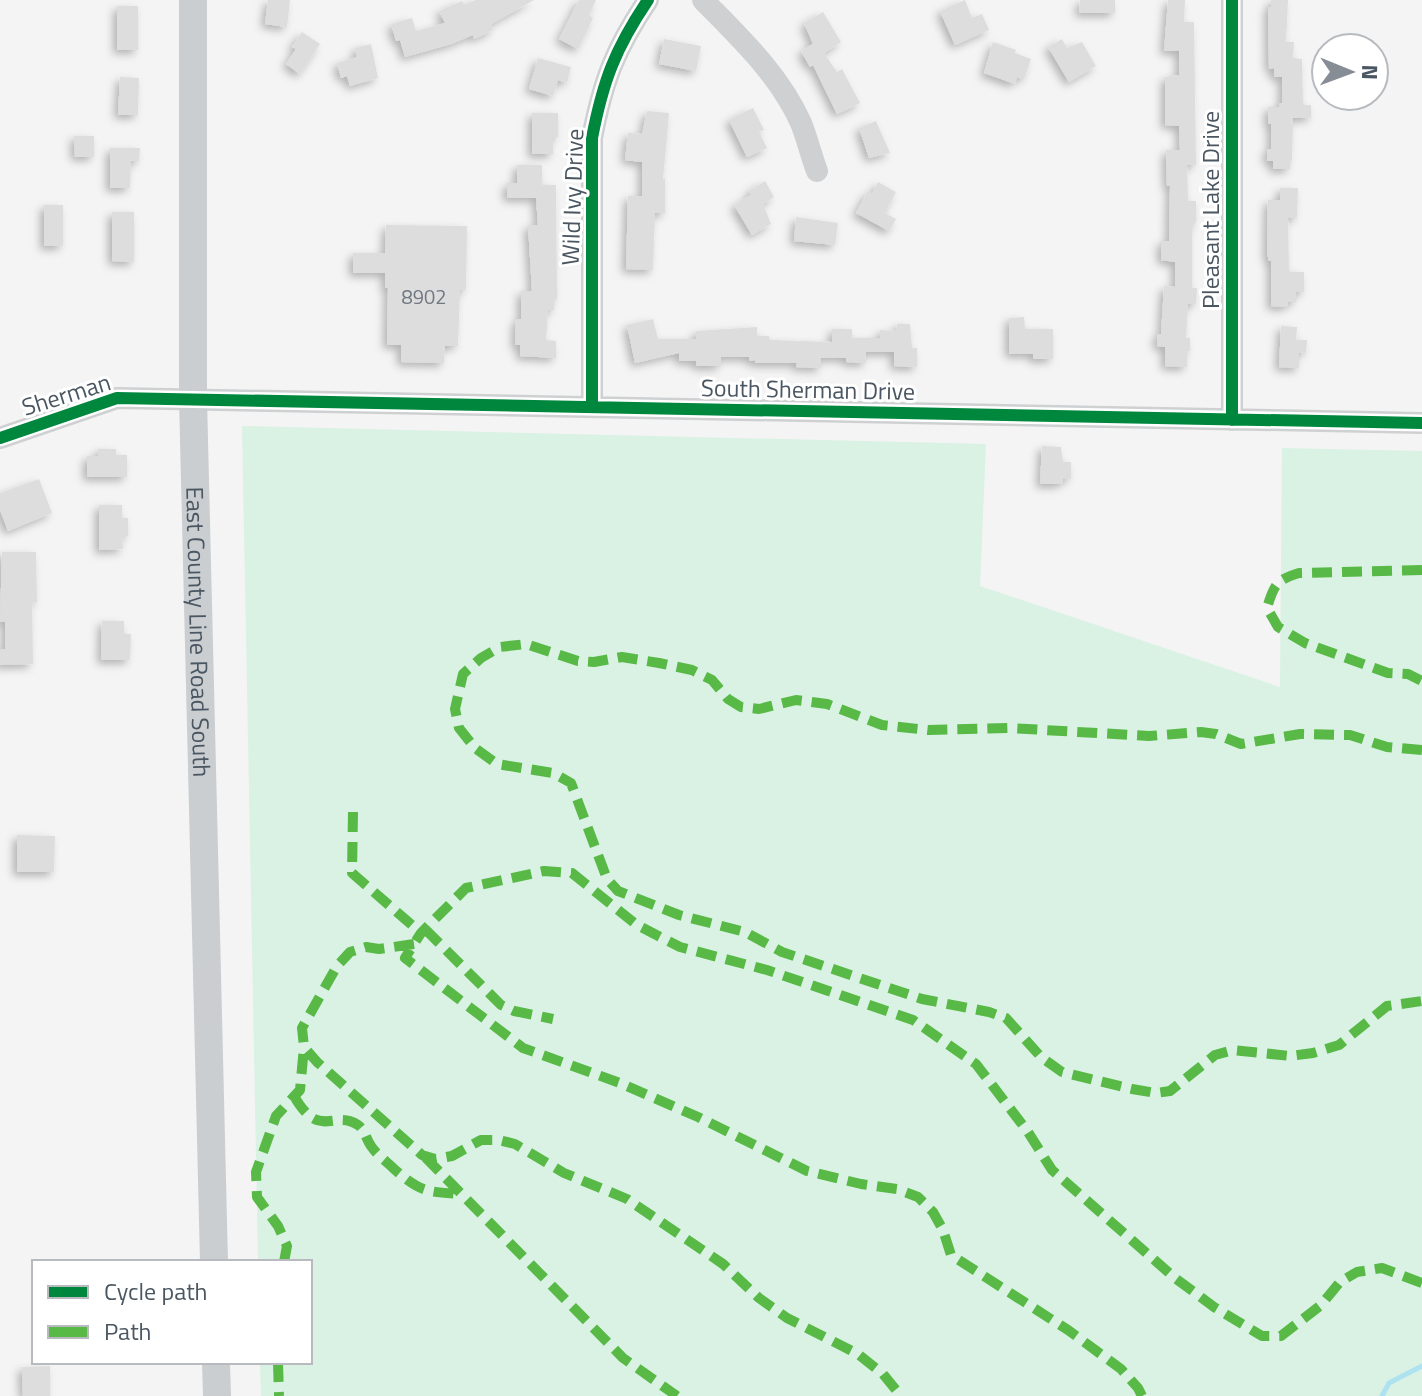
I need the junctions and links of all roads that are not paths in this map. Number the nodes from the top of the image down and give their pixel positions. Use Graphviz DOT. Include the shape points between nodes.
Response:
graph roads {
  1 [pos="193,0"];
  2 [pos="648,0"];
  3 [pos="703,0"];
  4 [pos="1232,0"];
  5 [pos="817,171"];
  6 [pos="193,398"];
  7 [pos="592,407"];
  8 [pos="1232,420"];
  9 [pos="1422,423"];
  10 [pos="0,438"];
  11 [pos="214,1260"];
  12 [pos="216,1364"];
  13 [pos="217,1396"];
  1 -- 6 [label="main road, East County Line Road South"];
  2 -- 7 [label="street, Wild Ivy Drive" via="614,56 592,138"];
  3 -- 5 [label="street" via="776,80 802,125"];
  4 -- 8 [label="street, Pleasant Lake Drive"];
  6 -- 7 [label="street, South Sherman Drive"];
  6 -- 10 [label="street, Sherman" via="117,398"];
  6 -- 11 [label="main road, East County Line Road South"];
  7 -- 8 [label="street, South Sherman Drive"];
  8 -- 9 [label="street, South Sherman Drive"];
  12 -- 13 [label="main road"];
}
